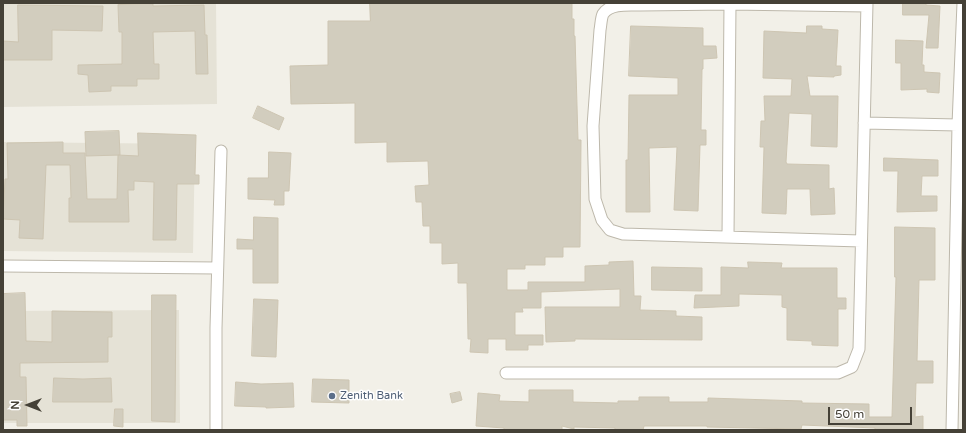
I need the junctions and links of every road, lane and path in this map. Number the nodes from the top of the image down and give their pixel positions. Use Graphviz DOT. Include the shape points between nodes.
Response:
graph roads {
  1 [pos="963,3"];
  2 [pos="640,4"];
  3 [pos="730,4"];
  4 [pos="749,4"];
  5 [pos="867,4"];
  6 [pos="864,123"];
  7 [pos="958,125"];
  8 [pos="221,151"];
  9 [pos="728,236"];
  10 [pos="861,241"];
  11 [pos="959,244"];
  12 [pos="3,266"];
  13 [pos="218,268"];
  14 [pos="506,373"];
  15 [pos="216,430"];
  16 [pos="952,430"];
  1 -- 7 [label="street"];
  2 -- 3 [label="street"];
  2 -- 9 [label="street" via="608,8 603,15 600,30 593,126 595,199 602,220 610,230 623,234"];
  3 -- 4 [label="street"];
  3 -- 9 [label="street"];
  4 -- 5 [label="street"];
  5 -- 6 [label="street"];
  6 -- 7 [label="street"];
  6 -- 10 [label="street"];
  7 -- 11 [label="street"];
  8 -- 13 [label="street"];
  9 -- 10 [label="street"];
  10 -- 14 [label="street" via="859,349 852,367 838,373"];
  11 -- 16 [label="street"];
  12 -- 13 [label="street"];
  13 -- 15 [label="street"];
}
